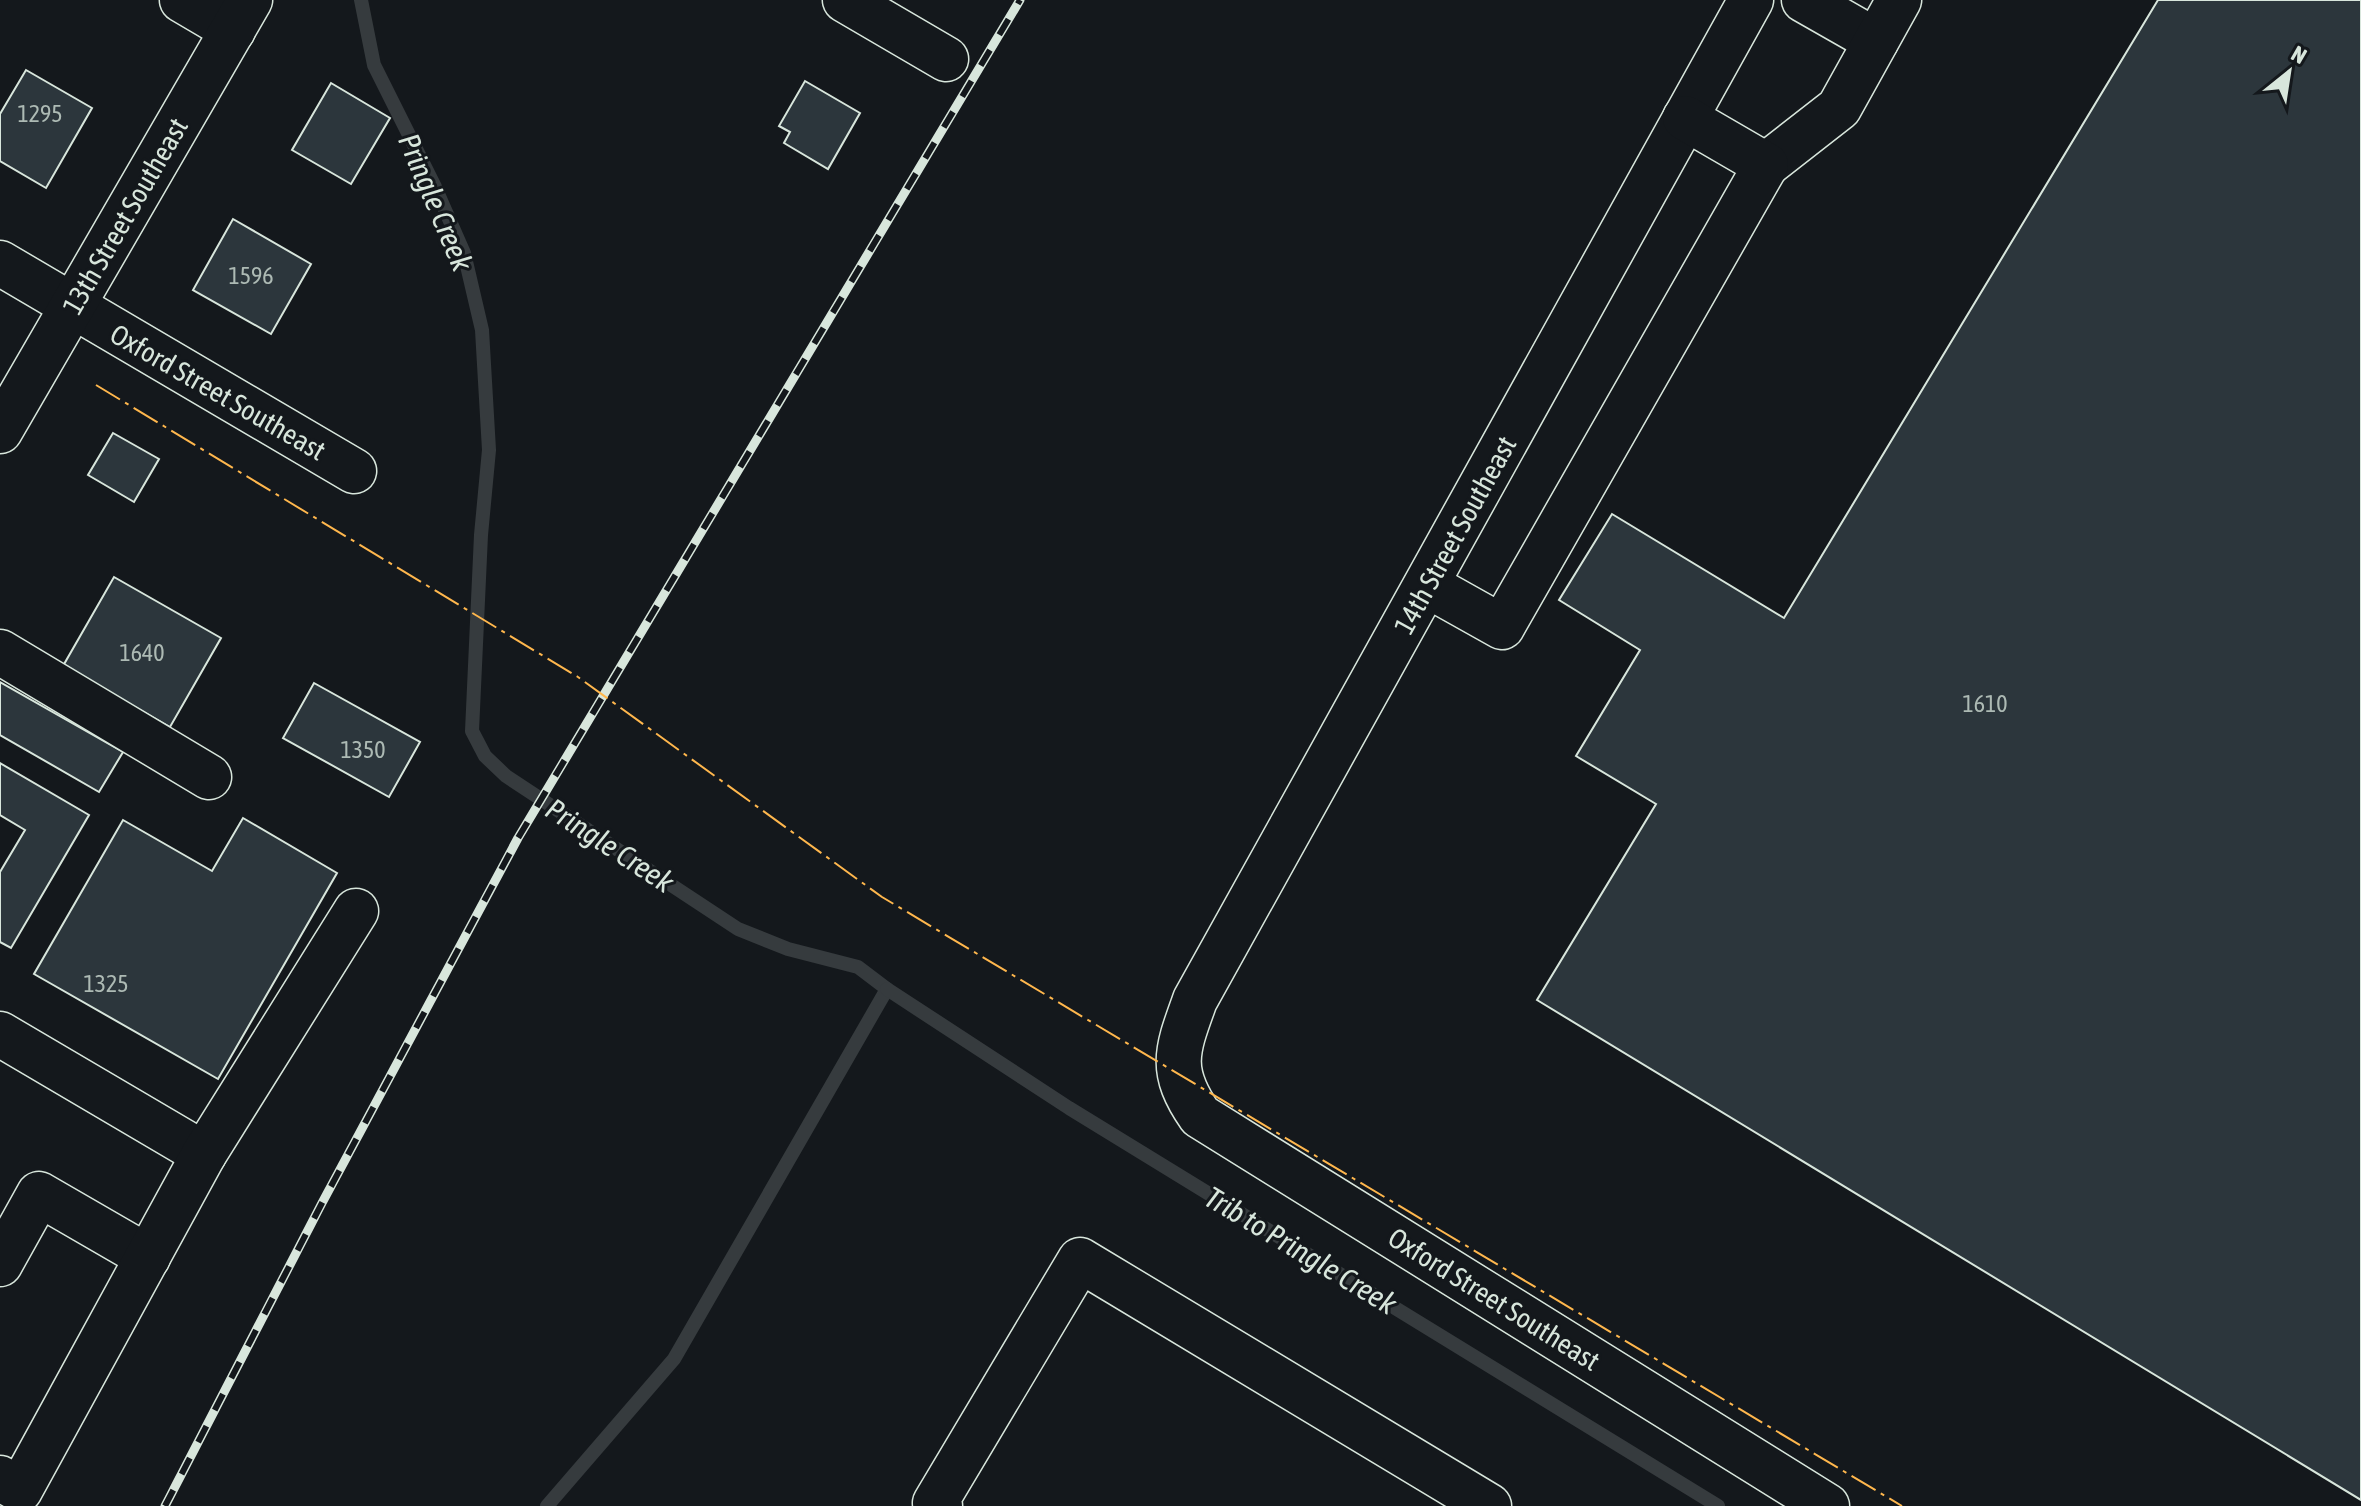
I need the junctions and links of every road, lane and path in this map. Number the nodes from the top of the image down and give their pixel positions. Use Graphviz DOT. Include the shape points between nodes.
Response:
graph roads {
  1 [pos="182,0"];
  2 [pos="845,0"];
  3 [pos="1751,0"];
  4 [pos="1804,0"];
  5 [pos="1899,0"];
  6 [pos="242,15"];
  7 [pos="1876,41"];
  8 [pos="946,59"];
  9 [pos="1685,118"];
  10 [pos="1766,165"];
  11 [pos="0,263"];
  12 [pos="72,306"];
  13 [pos="0,431"];
  14 [pos="354,471"];
  15 [pos="1427,585"];
  16 [pos="0,652"];
  17 [pos="209,777"];
  18 [pos="356,911"];
  19 [pos="0,1034"];
  20 [pos="1179,1076"];
  21 [pos="204,1154"];
  22 [pos="148,1257"];
  23 [pos="0,1264"];
  24 [pos="0,1478"];
  25 [pos="940,1506"];
  26 [pos="1489,1506"];
  27 [pos="1827,1506"];
  1 -- 6 [label="street"];
  2 -- 8 [label="street"];
  3 -- 9 [label="street, 14th Street Southeast"];
  4 -- 7 [label="street"];
  5 -- 7 [label="street"];
  6 -- 12 [label="street, 13th Street Southeast"];
  7 -- 10 [label="street" via="1839,108"];
  9 -- 10 [label="street"];
  9 -- 15 [label="street, 14th Street Southeast"];
  10 -- 15 [label="street" via="1502,627"];
  11 -- 12 [label="street, Oxford Street Southeast"];
  12 -- 13 [label="street, 13th Street Southeast"];
  12 -- 14 [label="street, Oxford Street Southeast"];
  15 -- 20 [label="street, 14th Street Southeast" via="1195,1000 1180,1043"];
  16 -- 17 [label="street"];
  18 -- 21 [label="street"];
  19 -- 21 [label="street"];
  20 -- 27 [label="street, Oxford Street Southeast" via="1200,1116"];
  21 -- 22 [label="street"];
  22 -- 23 [label="street" via="39,1194"];
  22 -- 24 [label="street" via="20,1490"];
  25 -- 26 [label="street" via="935,1503 1080,1260"];
}
